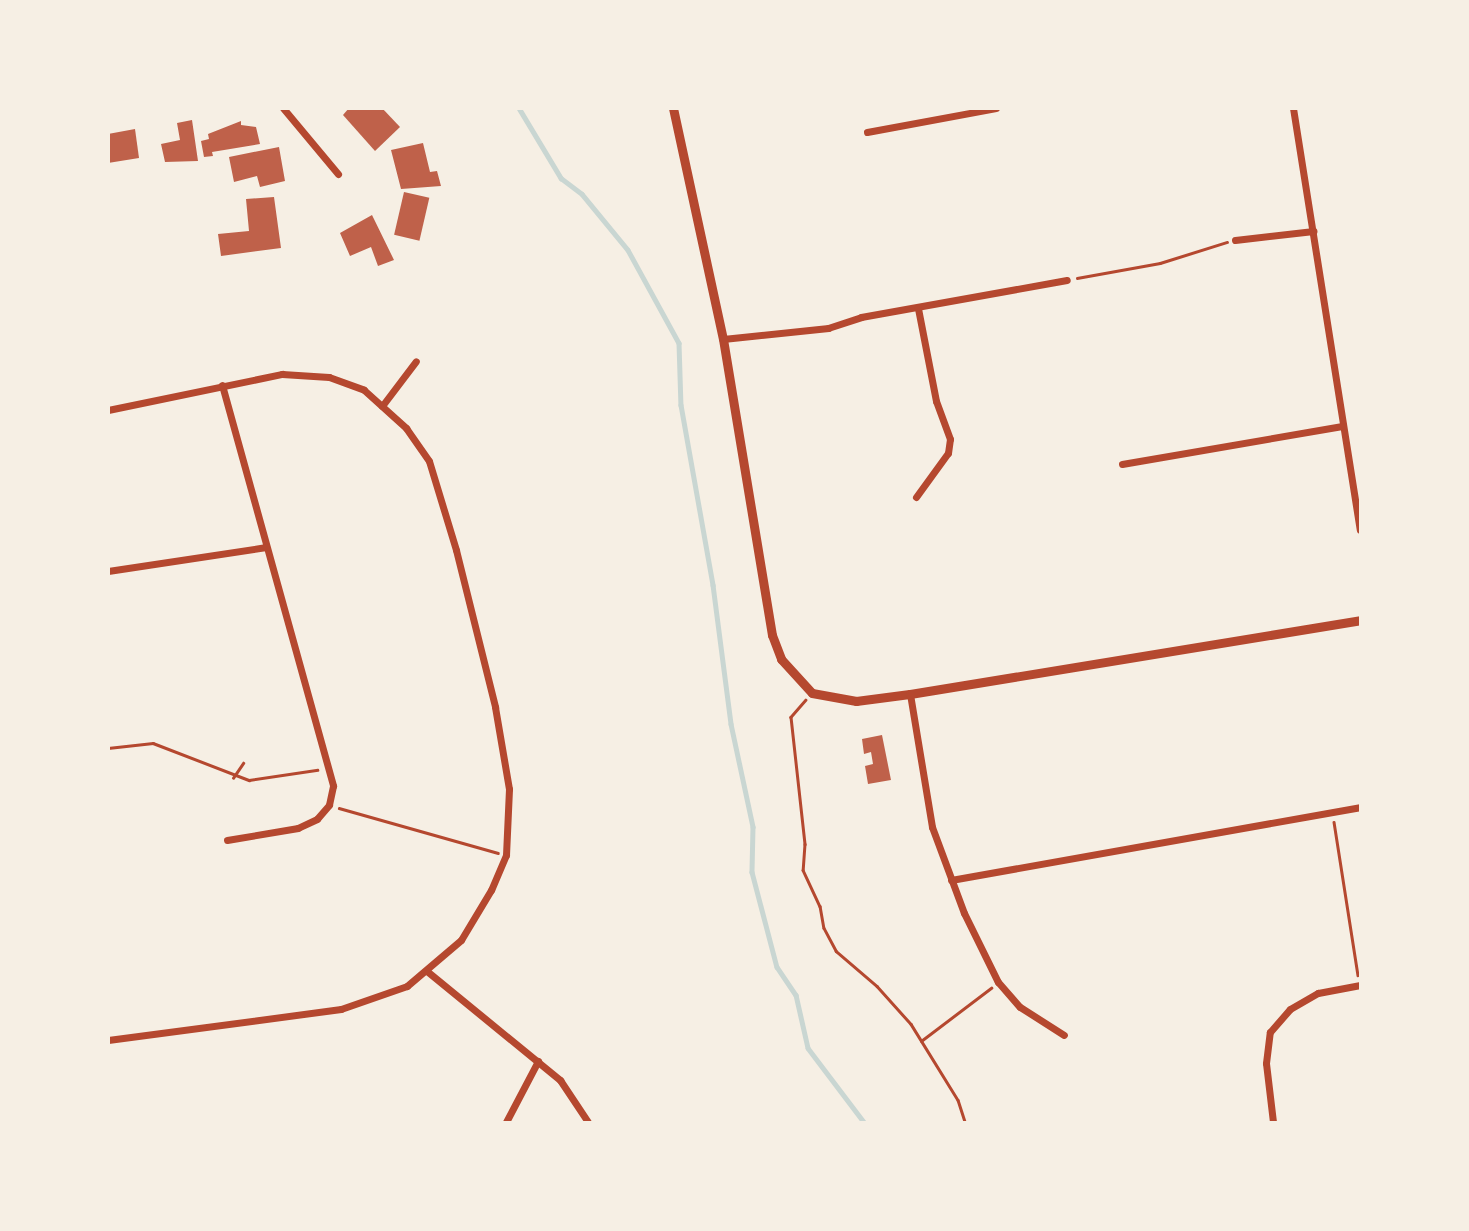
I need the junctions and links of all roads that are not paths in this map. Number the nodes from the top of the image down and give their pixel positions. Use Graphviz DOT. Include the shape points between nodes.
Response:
graph roads {
  1 [pos="283,108"];
  2 [pos="673,108"];
  3 [pos="996,108"];
  4 [pos="1293,108"];
  5 [pos="867,132"];
  6 [pos="338,174"];
  7 [pos="1313,231"];
  8 [pos="1235,240"];
  9 [pos="1067,280"];
  10 [pos="918,308"];
  11 [pos="723,339"];
  12 [pos="416,361"];
  13 [pos="222,385"];
  14 [pos="382,406"];
  15 [pos="108,410"];
  16 [pos="1341,426"];
  17 [pos="1122,464"];
  18 [pos="916,497"];
  19 [pos="1360,530"];
  20 [pos="266,547"];
  21 [pos="108,571"];
  22 [pos="1360,620"];
  23 [pos="910,694"];
  24 [pos="1360,807"];
  25 [pos="227,839"];
  26 [pos="951,880"];
  27 [pos="428,972"];
  28 [pos="1360,985"];
  29 [pos="1064,1035"];
  30 [pos="108,1040"];
  31 [pos="538,1060"];
  32 [pos="506,1122"];
  33 [pos="587,1122"];
  34 [pos="1273,1122"];
  1 -- 6 [label="street"];
  2 -- 11 [label="street"];
  3 -- 5 [label="street"];
  4 -- 7 [label="street"];
  7 -- 8 [label="street"];
  7 -- 16 [label="street"];
  9 -- 10 [label="street"];
  10 -- 11 [label="street" via="861,317 828,328"];
  10 -- 18 [label="street" via="936,401 950,439 948,453"];
  11 -- 23 [label="street" via="772,635 781,659 812,693 856,701"];
  12 -- 14 [label="street"];
  13 -- 14 [label="street" via="282,374 329,377 364,390"];
  13 -- 15 [label="street"];
  13 -- 20 [label="street"];
  14 -- 27 [label="street" via="406,428 429,461 495,707 509,789 506,855 461,940"];
  16 -- 17 [label="street"];
  16 -- 19 [label="street"];
  20 -- 21 [label="street"];
  20 -- 25 [label="street" via="330,769 329,805 317,819 298,828"];
  22 -- 23 [label="street"];
  23 -- 26 [label="street" via="932,827"];
  24 -- 26 [label="street"];
  26 -- 29 [label="street" via="998,982 1020,1007"];
  27 -- 30 [label="street" via="407,986 341,1009"];
  27 -- 31 [label="street"];
  28 -- 34 [label="street" via="1318,993 1290,1009 1270,1032 1266,1063"];
  31 -- 32 [label="street"];
  31 -- 33 [label="street" via="560,1080"];
}
